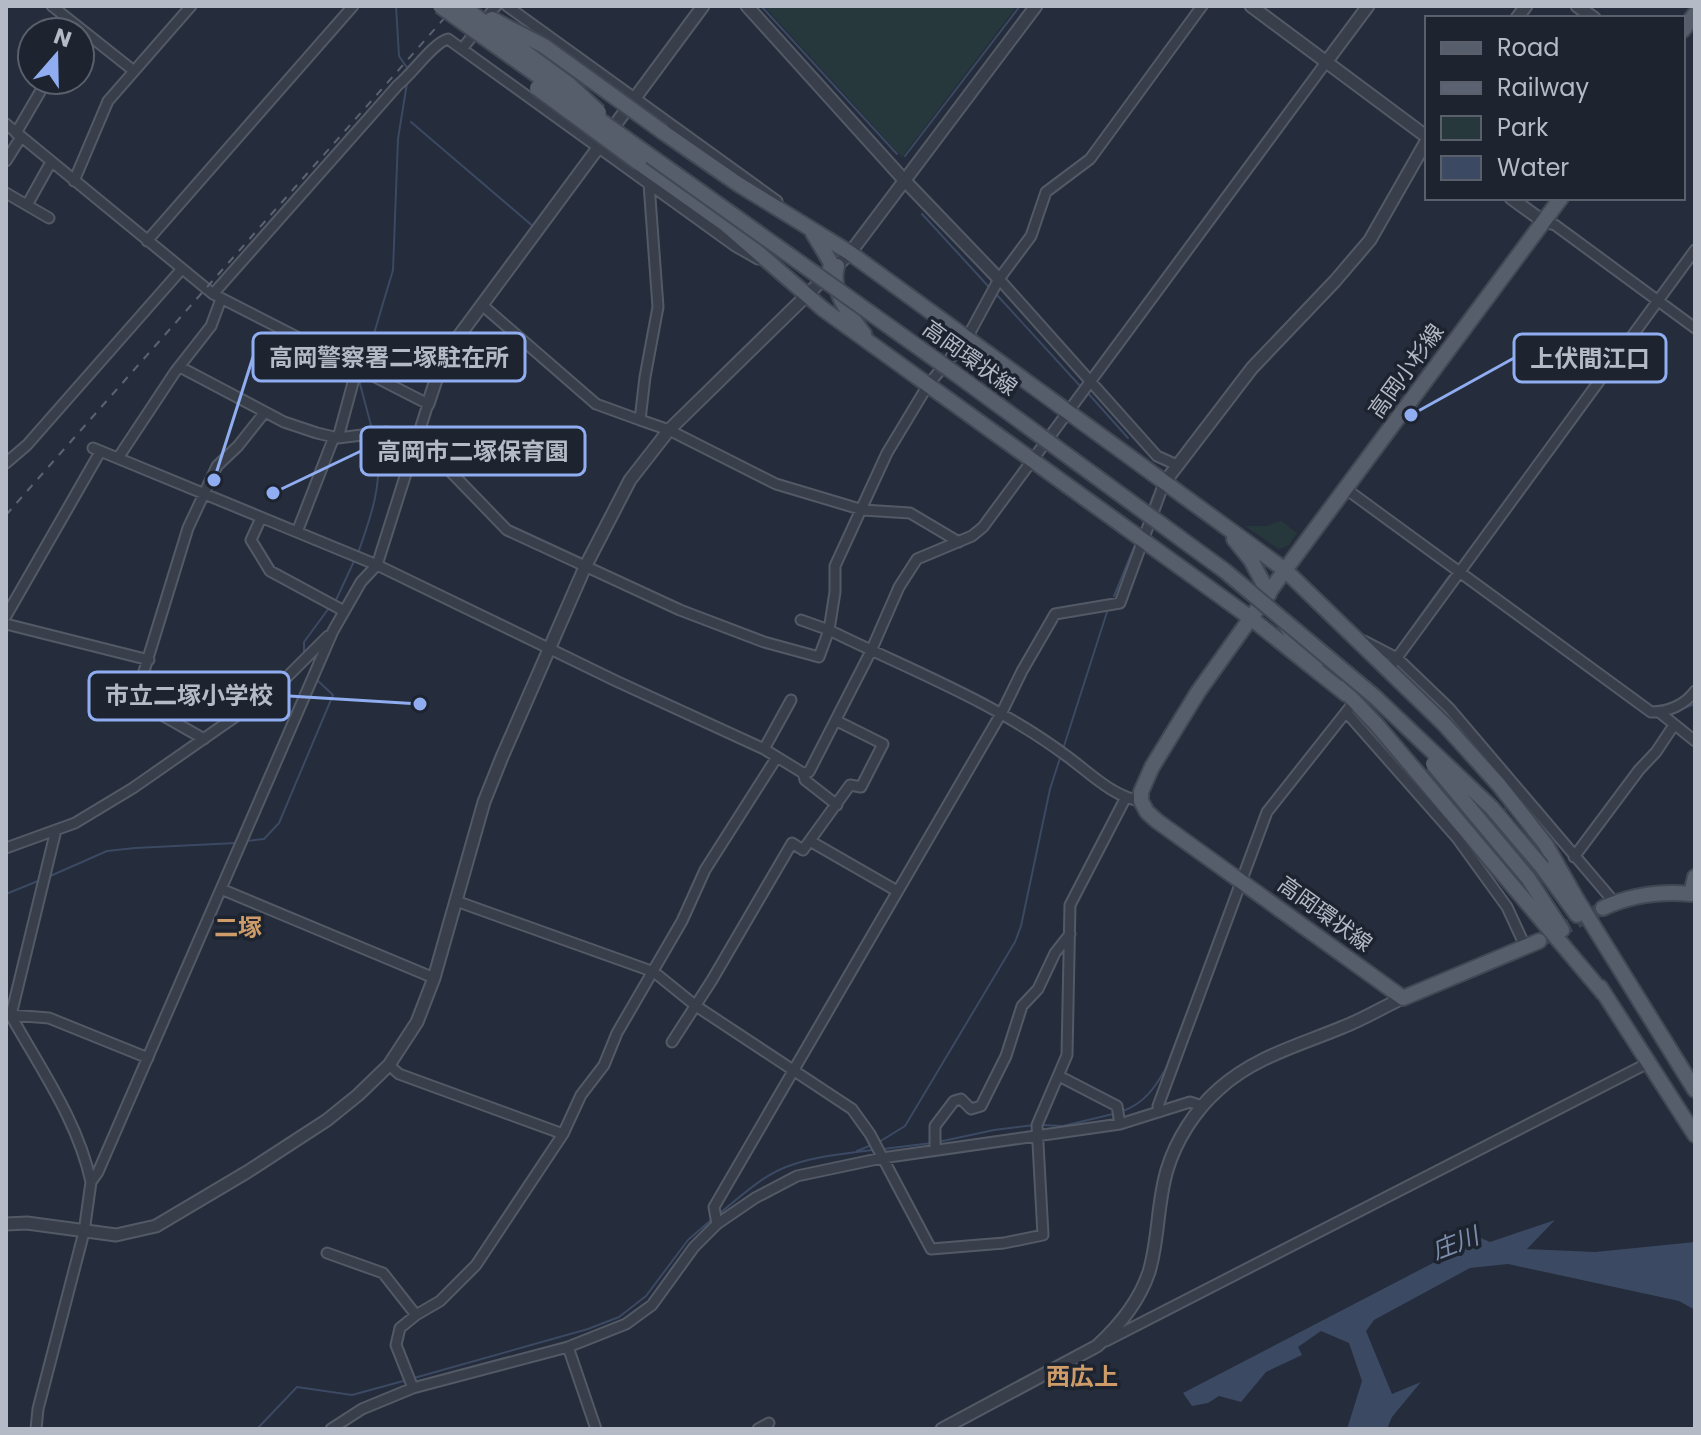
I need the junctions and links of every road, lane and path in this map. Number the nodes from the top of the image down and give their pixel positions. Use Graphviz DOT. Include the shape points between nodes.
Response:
graph roads {
  1 [pos="191,6"];
  2 [pos="353,6"];
  3 [pos="438,6"];
  4 [pos="464,6"];
  5 [pos="496,6"];
  6 [pos="507,6"];
  7 [pos="703,6"];
  8 [pos="747,6"];
  9 [pos="1036,6"];
  10 [pos="1202,6"];
  11 [pos="1251,6"];
  12 [pos="1368,6"];
  13 [pos="96,42"];
  14 [pos="564,46"];
  15 [pos="462,49"];
  16 [pos="1327,61"];
  17 [pos="134,71"];
  18 [pos="39,96"];
  19 [pos="529,97"];
  20 [pos="635,99"];
  21 [pos="6,124"];
  22 [pos="19,135"];
  23 [pos="1425,136"];
  24 [pos="1425,142"];
  25 [pos="599,148"];
  26 [pos="643,159"];
  27 [pos="6,161"];
  28 [pos="51,162"];
  29 [pos="74,181"];
  30 [pos="905,181"];
  31 [pos="649,184"];
  32 [pos="6,193"];
  33 [pos="1514,200"];
  34 [pos="1560,200"];
  35 [pos="27,205"];
  36 [pos="49,218"];
  37 [pos="1544,222"];
  38 [pos="806,227"];
  39 [pos="147,241"];
  40 [pos="1695,250"];
  41 [pos="850,253"];
  42 [pos="181,270"];
  43 [pos="777,270"];
  44 [pos="833,270"];
  45 [pos="999,279"];
  46 [pos="808,295"];
  47 [pos="217,296"];
  48 [pos="1658,300"];
  49 [pos="482,305"];
  50 [pos="1695,328"];
  51 [pos="967,338"];
  52 [pos="871,344"];
  53 [pos="180,367"];
  54 [pos="357,368"];
  55 [pos="1090,380"];
  56 [pos="928,385"];
  57 [pos="428,404"];
  58 [pos="1068,411"];
  59 [pos="265,412"];
  60 [pos="640,420"];
  61 [pos="669,430"];
  62 [pos="336,437"];
  63 [pos="417,437"];
  64 [pos="118,458"];
  65 [pos="1034,459"];
  66 [pos="6,463"];
  67 [pos="1177,465"];
  68 [pos="1164,483"];
  69 [pos="1346,489"];
  70 [pos="203,494"];
  71 [pos="863,510"];
  72 [pos="261,518"];
  73 [pos="1223,526"];
  74 [pos="297,532"];
  75 [pos="1143,539"];
  76 [pos="959,542"];
  77 [pos="377,565"];
  78 [pos="585,567"];
  79 [pos="1285,570"];
  80 [pos="1460,574"];
  81 [pos="1307,590"];
  82 [pos="1215,594"];
  83 [pos="1268,595"];
  84 [pos="344,611"];
  85 [pos="6,616"];
  86 [pos="1252,619"];
  87 [pos="801,620"];
  88 [pos="6,624"];
  89 [pos="829,630"];
  90 [pos="333,631"];
  91 [pos="549,649"];
  92 [pos="871,651"];
  93 [pos="149,660"];
  94 [pos="1393,664"];
  95 [pos="1695,691"];
  96 [pos="1375,697"];
  97 [pos="791,700"];
  98 [pos="1349,703"];
  99 [pos="1002,712"];
  100 [pos="1659,712"];
  101 [pos="837,721"];
  102 [pos="1674,725"];
  103 [pos="204,739"];
  104 [pos="1695,741"];
  105 [pos="764,749"];
  106 [pos="777,757"];
  107 [pos="803,773"];
  108 [pos="1125,799"];
  109 [pos="1141,801"];
  110 [pos="837,805"];
  111 [pos="56,830"];
  112 [pos="810,841"];
  113 [pos="6,848"];
  114 [pos="1574,857"];
  115 [pos="1695,877"];
  116 [pos="1241,881"];
  117 [pos="221,889"];
  118 [pos="897,891"];
  119 [pos="1693,895"];
  120 [pos="456,901"];
  121 [pos="1609,906"];
  122 [pos="1070,934"];
  123 [pos="1532,944"];
  124 [pos="654,972"];
  125 [pos="434,978"];
  126 [pos="1604,994"];
  127 [pos="1403,998"];
  128 [pos="696,1006"];
  129 [pos="8,1011"];
  130 [pos="1653,1025"];
  131 [pos="672,1042"];
  132 [pos="148,1058"];
  133 [pos="389,1065"];
  134 [pos="793,1069"];
  135 [pos="1651,1069"];
  136 [pos="1059,1076"];
  137 [pos="1695,1090"];
  138 [pos="1202,1106"];
  139 [pos="1159,1112"];
  140 [pos="1120,1124"];
  141 [pos="563,1134"];
  142 [pos="1037,1135"];
  143 [pos="1695,1135"];
  144 [pos="935,1150"];
  145 [pos="882,1158"];
  146 [pos="91,1182"];
  147 [pos="6,1224"];
  148 [pos="717,1224"];
  149 [pos="84,1232"];
  150 [pos="327,1253"];
  151 [pos="416,1315"];
  152 [pos="1097,1346"];
  153 [pos="568,1347"];
  154 [pos="413,1388"];
  155 [pos="769,1423"];
  156 [pos="36,1429"];
  157 [pos="331,1429"];
  158 [pos="596,1429"];
  159 [pos="758,1429"];
  160 [pos="942,1429"];
  1 -- 17 [label="street"];
  2 -- 39 [label="street"];
  3 -- 26 [label="main road, 高岡環状線, bridge"];
  4 -- 26 [label="main road, 高岡環状線, bridge" via="570,85"];
  4 -- 38 [label="main road, bridge" via="544,46"];
  5 -- 15 [label="street"];
  6 -- 14 [label="street"];
  7 -- 20 [label="street"];
  8 -- 30 [label="street"];
  9 -- 30 [label="street"];
  10 -- 45 [label="street" via="1090,159 1046,192 1031,236"];
  11 -- 16 [label="street"];
  12 -- 16 [label="street"];
  13 -- 17 [label="street"];
  14 -- 19 [label="street"];
  14 -- 20 [label="street"];
  15 -- 19 [label="street"];
  15 -- 47 [label="street" via="448,39 439,41"];
  16 -- 23 [label="street"];
  16 -- 55 [label="street"];
  17 -- 29 [label="street" via="108,101"];
  18 -- 22 [label="street"];
  19 -- 25 [label="street"];
  20 -- 25 [label="street"];
  20 -- 38 [label="street" via="788,208"];
  21 -- 22 [label="street"];
  22 -- 27 [label="street"];
  22 -- 28 [label="street"];
  24 -- 67 [label="street" via="1370,240 1252,368"];
  25 -- 31 [label="street"];
  25 -- 49 [label="street"];
  26 -- 43 [label="main road"];
  26 -- 96 [label="main road, 高岡環状線, bridge" via="960,377 1225,571"];
  28 -- 29 [label="street"];
  28 -- 35 [label="street"];
  29 -- 39 [label="street"];
  30 -- 41 [label="street"];
  30 -- 45 [label="street"];
  31 -- 43 [label="street"];
  31 -- 60 [label="street" via="658,307"];
  32 -- 35 [label="street"];
  33 -- 37 [label="street"];
  34 -- 37 [label="main road, 高岡小杉線"];
  35 -- 36 [label="street"];
  37 -- 48 [label="street"];
  37 -- 69 [label="main road, 高岡小杉線"];
  38 -- 41 [label="main road"];
  38 -- 44 [label="main road"];
  39 -- 42 [label="street"];
  40 -- 48 [label="street"];
  41 -- 44 [label="street"];
  41 -- 51 [label="main road"];
  42 -- 47 [label="street"];
  42 -- 66 [label="street"];
  43 -- 46 [label="main road"];
  44 -- 46 [label="street"];
  44 -- 52 [label="main road" via="839,294"];
  45 -- 51 [label="street"];
  45 -- 55 [label="street"];
  46 -- 52 [label="main road"];
  46 -- 61 [label="street"];
  47 -- 53 [label="street" via="211,326"];
  47 -- 54 [label="street"];
  48 -- 50 [label="street"];
  48 -- 80 [label="street"];
  49 -- 57 [label="street" via="442,362"];
  49 -- 60 [label="street" via="596,404"];
  51 -- 56 [label="street"];
  51 -- 58 [label="main road"];
  52 -- 56 [label="main road"];
  53 -- 59 [label="street"];
  53 -- 64 [label="street"];
  54 -- 57 [label="street"];
  54 -- 62 [label="street"];
  55 -- 58 [label="street"];
  55 -- 67 [label="street" via="1157,456"];
  56 -- 65 [label="main road"];
  56 -- 71 [label="street" via="887,453"];
  57 -- 63 [label="street"];
  58 -- 65 [label="street"];
  58 -- 68 [label="main road"];
  59 -- 62 [label="street"];
  59 -- 70 [label="street" via="217,466"];
  60 -- 61 [label="street"];
  61 -- 71 [label="street" via="776,484"];
  61 -- 78 [label="street" via="630,480"];
  62 -- 63 [label="street" via="386,432"];
  62 -- 74 [label="street"];
  63 -- 77 [label="street"];
  63 -- 78 [label="street" via="507,530"];
  64 -- 70 [label="street"];
  64 -- 85 [label="street" via="97,450"];
  65 -- 75 [label="main road"];
  65 -- 76 [label="street" via="983,527"];
  67 -- 68 [label="street"];
  68 -- 73 [label="main road"];
  68 -- 75 [label="street"];
  69 -- 79 [label="main road, 高岡小杉線"];
  69 -- 80 [label="street"];
  70 -- 72 [label="street"];
  70 -- 93 [label="street"];
  71 -- 76 [label="street" via="910,513"];
  71 -- 89 [label="street" via="835,566"];
  72 -- 74 [label="street"];
  72 -- 84 [label="street" via="251,540 270,571"];
  73 -- 79 [label="main road"];
  73 -- 83 [label="main road" via="1251,560"];
  74 -- 77 [label="street"];
  75 -- 82 [label="main road"];
  75 -- 99 [label="street" via="1120,603 1055,614"];
  76 -- 92 [label="street" via="917,559"];
  77 -- 84 [label="street"];
  77 -- 91 [label="street"];
  78 -- 89 [label="street" via="680,610 819,657"];
  78 -- 91 [label="street"];
  79 -- 81 [label="main road"];
  79 -- 83 [label="main road"];
  80 -- 94 [label="street"];
  80 -- 100 [label="street" via="1641,706"];
  81 -- 83 [label="main road"];
  81 -- 94 [label="main road" via="1353,636"];
  82 -- 83 [label="main road"];
  82 -- 86 [label="main road"];
  83 -- 86 [label="main road"];
  83 -- 98 [label="main road" via="1294,638 1333,674"];
  84 -- 90 [label="street"];
  86 -- 98 [label="main road"];
  86 -- 109 [label="main road" via="1152,767"];
  87 -- 89 [label="street"];
  88 -- 93 [label="street"];
  89 -- 92 [label="street"];
  90 -- 103 [label="street" via="275,689"];
  90 -- 117 [label="street"];
  91 -- 105 [label="street"];
  91 -- 120 [label="street" via="484,802"];
  92 -- 99 [label="street"];
  92 -- 101 [label="street"];
  93 -- 103 [label="street" via="137,694"];
  94 -- 114 [label="street" via="1449,708"];
  94 -- 130 [label="main road" via="1546,845"];
  95 -- 100 [label="street" via="1685,703"];
  96 -- 126 [label="main road, 高岡環状線, bridge" via="1528,878"];
  96 -- 130 [label="main road, 高岡環状線, bridge" via="1492,808 1542,867"];
  97 -- 105 [label="street"];
  98 -- 116 [label="street" via="1267,812"];
  98 -- 123 [label="street" via="1457,838"];
  98 -- 126 [label="main road" via="1411,764"];
  99 -- 108 [label="street"];
  99 -- 118 [label="street"];
  100 -- 102 [label="street"];
  101 -- 107 [label="street" via="809,772"];
  101 -- 110 [label="street" via="883,744 861,787 850,785"];
  102 -- 104 [label="street"];
  102 -- 114 [label="street"];
  103 -- 111 [label="street" via="100,809"];
  105 -- 106 [label="street"];
  106 -- 107 [label="street"];
  106 -- 124 [label="street" via="705,870"];
  107 -- 110 [label="street"];
  108 -- 109 [label="street"];
  108 -- 122 [label="street" via="1070,905"];
  109 -- 116 [label="main road, 高岡環状線" via="1157,821"];
  110 -- 112 [label="street"];
  111 -- 113 [label="street"];
  111 -- 129 [label="street"];
  112 -- 118 [label="street"];
  112 -- 128 [label="street" via="803,850 792,843"];
  114 -- 121 [label="street"];
  115 -- 119 [label="main road"];
  116 -- 127 [label="main road, 高岡環状線"];
  116 -- 139 [label="street"];
  117 -- 125 [label="street"];
  117 -- 132 [label="street"];
  118 -- 134 [label="street"];
  119 -- 121 [label="main road" via="1639,895"];
  120 -- 124 [label="street"];
  120 -- 125 [label="street"];
  122 -- 136 [label="street" via="1067,1055"];
  122 -- 144 [label="street" via="1022,1006 1006,1056 981,1106 971,1109 961,1099 954,1101 935,1126"];
  123 -- 127 [label="main road"];
  124 -- 128 [label="street"];
  124 -- 141 [label="street"];
  125 -- 133 [label="street" via="417,1022"];
  126 -- 135 [label="main road"];
  127 -- 138 [label="street" via="1261,1060"];
  128 -- 131 [label="street"];
  128 -- 134 [label="street"];
  129 -- 132 [label="street" via="49,1018"];
  129 -- 146 [label="street" via="71,1122"];
  130 -- 137 [label="main road"];
  132 -- 146 [label="street"];
  133 -- 141 [label="street" via="399,1074"];
  133 -- 149 [label="street" via="327,1120 172,1219 134,1233"];
  134 -- 145 [label="street" via="852,1109"];
  134 -- 148 [label="street" via="714,1207"];
  135 -- 143 [label="main road"];
  135 -- 152 [label="street"];
  136 -- 140 [label="street" via="1117,1106"];
  136 -- 142 [label="street"];
  138 -- 139 [label="street" via="1190,1102"];
  138 -- 152 [label="street" via="1166,1172 1153,1256 1140,1293"];
  139 -- 140 [label="street"];
  140 -- 142 [label="street"];
  141 -- 151 [label="street" via="476,1265 440,1301"];
  142 -- 144 [label="street"];
  142 -- 145 [label="street" via="1043,1235 1004,1243 931,1249"];
  144 -- 145 [label="street"];
  145 -- 148 [label="street" via="797,1176"];
  146 -- 149 [label="street"];
  147 -- 149 [label="street"];
  148 -- 153 [label="street" via="652,1305 626,1324"];
  149 -- 156 [label="street"];
  150 -- 151 [label="street" via="383,1273"];
  151 -- 154 [label="street" via="400,1328 396,1345"];
  152 -- 160 [label="street"];
  153 -- 154 [label="street"];
  153 -- 158 [label="street"];
  154 -- 157 [label="street" via="362,1409"];
  155 -- 159 [label="street"];
}
